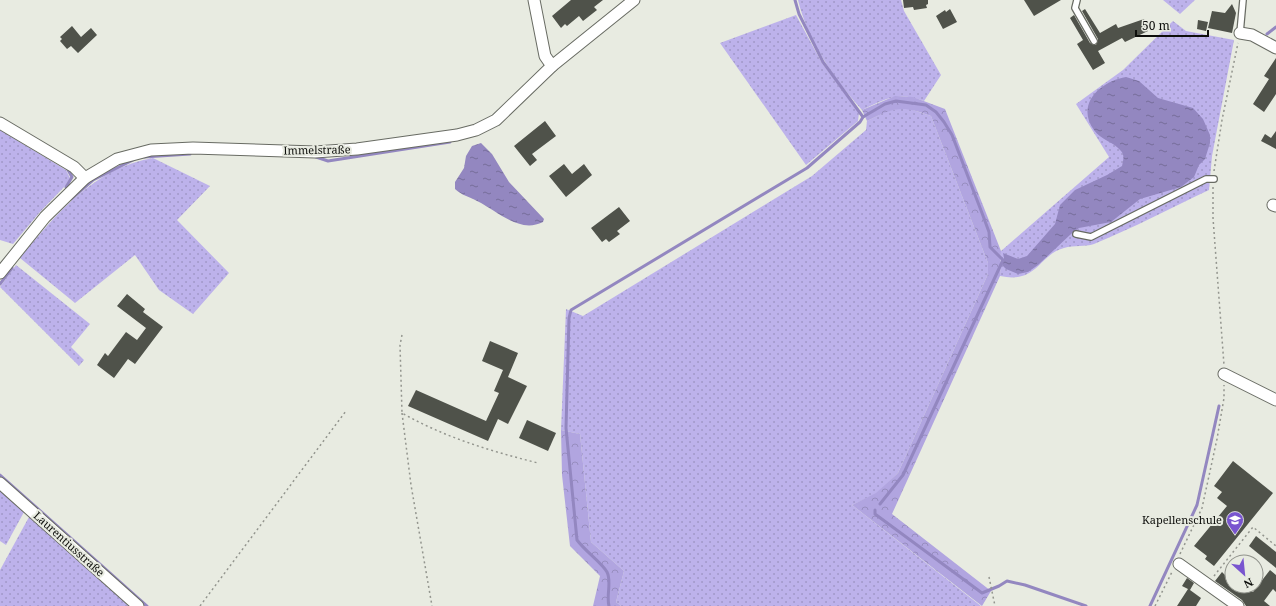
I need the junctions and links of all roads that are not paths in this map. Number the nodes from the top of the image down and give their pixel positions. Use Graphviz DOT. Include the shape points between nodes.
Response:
graph roads {
  1 [pos="534,0"];
  2 [pos="634,0"];
  3 [pos="1077,0"];
  4 [pos="1243,0"];
  5 [pos="1240,33"];
  6 [pos="1094,40"];
  7 [pos="1276,48"];
  8 [pos="552,66"];
  9 [pos="0,123"];
  10 [pos="85,178"];
  11 [pos="1214,179"];
  12 [pos="1076,234"];
  13 [pos="0,273"];
  14 [pos="1224,374"];
  15 [pos="1276,400"];
  16 [pos="0,483"];
  17 [pos="1177,563"];
  18 [pos="138,606"];
  19 [pos="1238,606"];
  1 -- 8 [label="street" via="545,56"];
  2 -- 8 [label="street, Immelstraße"];
  3 -- 6 [label="lane" via="1075,8"];
  4 -- 5 [label="lane"];
  5 -- 7 [label="street" via="1252,35"];
  8 -- 10 [label="street, Immelstraße" via="496,120 476,130 457,135 357,149 315,152 193,148 151,150 118,159"];
  9 -- 10 [label="street" via="74,167"];
  10 -- 13 [label="street, Immelstraße" via="45,217"];
  11 -- 12 [label="lane" via="1206,179 1091,237"];
  14 -- 15 [label="street"];
  16 -- 18 [label="street, Laurentiusstraße"];
  17 -- 19 [label="street"];
}
